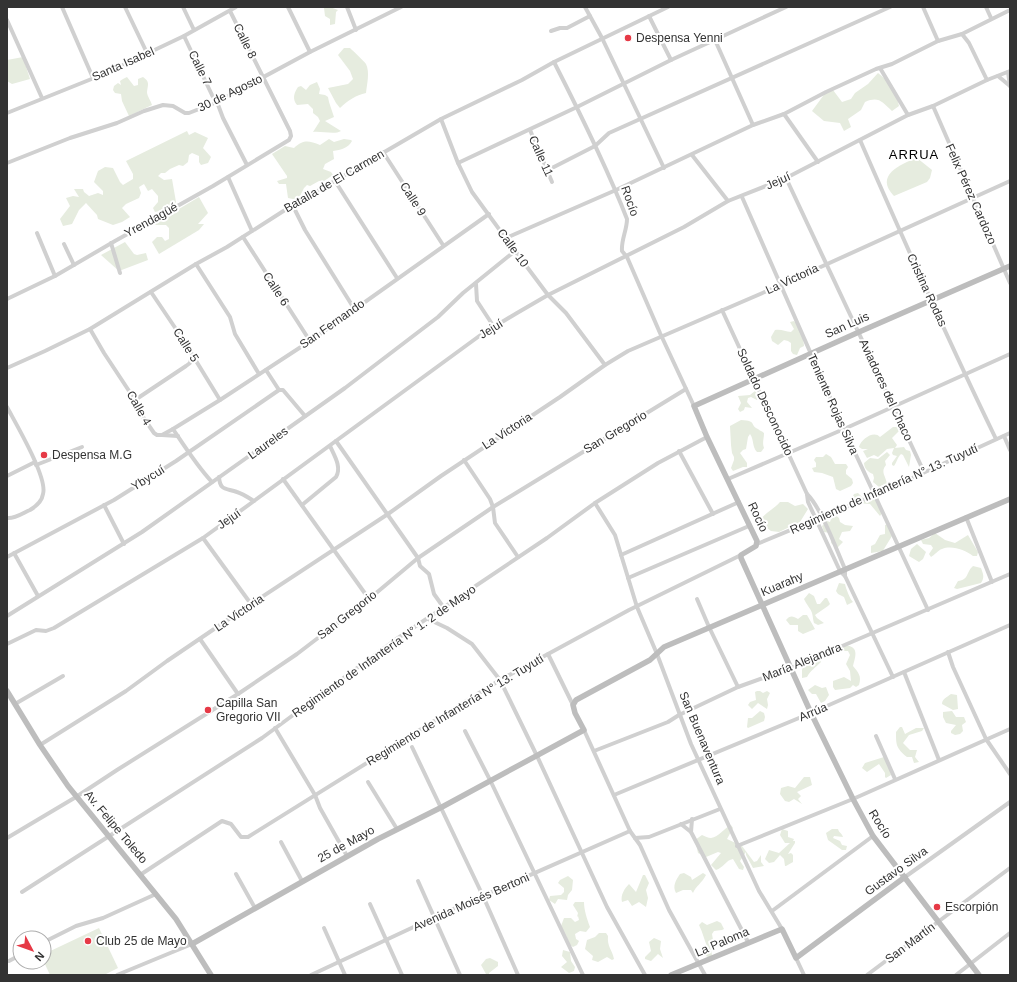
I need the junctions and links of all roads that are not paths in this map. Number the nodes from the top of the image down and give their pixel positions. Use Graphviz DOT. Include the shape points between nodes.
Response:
graph roads {
  1 [pos="62,7"];
  2 [pos="125,7"];
  3 [pos="183,7"];
  4 [pos="236,7"];
  5 [pos="288,7"];
  6 [pos="346,7"];
  7 [pos="401,7"];
  8 [pos="585,7"];
  9 [pos="668,7"];
  10 [pos="786,7"];
  11 [pos="890,7"];
  12 [pos="923,7"];
  13 [pos="986,7"];
  14 [pos="1010,10"];
  15 [pos="230,11"];
  16 [pos="590,16"];
  17 [pos="649,16"];
  18 [pos="991,18"];
  19 [pos="7,20"];
  20 [pos="194,30"];
  21 [pos="356,30"];
  22 [pos="551,31"];
  23 [pos="962,34"];
  24 [pos="184,36"];
  25 [pos="602,38"];
  26 [pos="715,40"];
  27 [pos="938,41"];
  28 [pos="310,52"];
  29 [pos="147,54"];
  30 [pos="671,60"];
  31 [pos="554,62"];
  32 [pos="880,68"];
  33 [pos="1009,71"];
  34 [pos="998,76"];
  35 [pos="93,78"];
  36 [pos="263,78"];
  37 [pos="732,78"];
  38 [pos="987,80"];
  39 [pos="623,84"];
  40 [pos="1010,86"];
  41 [pos="42,98"];
  42 [pos="218,102"];
  43 [pos="933,106"];
  44 [pos="577,107"];
  45 [pos="7,113"];
  46 [pos="784,114"];
  47 [pos="908,115"];
  48 [pos="442,119"];
  49 [pos="640,120"];
  50 [pos="753,125"];
  51 [pos="530,130"];
  52 [pos="291,136"];
  53 [pos="860,140"];
  54 [pos="595,146"];
  55 [pos="383,152"];
  56 [pos="692,155"];
  57 [pos="818,162"];
  58 [pos="7,163"];
  59 [pos="458,163"];
  60 [pos="247,165"];
  61 [pos="664,168"];
  62 [pos="548,170"];
  63 [pos="228,177"];
  64 [pos="786,178"];
  65 [pos="335,181"];
  66 [pos="1010,181"];
  67 [pos="552,182"];
  68 [pos="616,190"];
  69 [pos="742,196"];
  70 [pos="973,198"];
  71 [pos="728,202"];
  72 [pos="293,206"];
  73 [pos="489,214"];
  74 [pos="899,230"];
  75 [pos="252,231"];
  76 [pos="37,233"];
  77 [pos="243,237"];
  78 [pos="506,238"];
  79 [pos="111,243"];
  80 [pos="64,244"];
  81 [pos="443,245"];
  82 [pos="515,252"];
  83 [pos="627,257"];
  84 [pos="827,263"];
  85 [pos="196,264"];
  86 [pos="74,265"];
  87 [pos="1010,266"];
  88 [pos="1004,269"];
  89 [pos="120,273"];
  90 [pos="55,276"];
  91 [pos="397,278"];
  92 [pos="1010,282"];
  93 [pos="476,284"];
  94 [pos="781,285"];
  95 [pos="151,292"];
  96 [pos="548,295"];
  97 [pos="7,298"];
  98 [pos="931,300"];
  99 [pos="355,310"];
  100 [pos="722,310"];
  101 [pos="494,327"];
  102 [pos="90,328"];
  103 [pos="859,332"];
  104 [pos="662,337"];
  105 [pos="310,341"];
  106 [pos="810,354"];
  107 [pos="1010,354"];
  108 [pos="192,355"];
  109 [pos="604,365"];
  110 [pos="7,368"];
  111 [pos="266,370"];
  112 [pos="259,374"];
  113 [pos="965,375"];
  114 [pos="754,379"];
  115 [pos="686,389"];
  116 [pos="281,390"];
  117 [pos="135,400"];
  118 [pos="220,400"];
  119 [pos="694,406"];
  120 [pos="7,407"];
  121 [pos="893,407"];
  122 [pos="306,416"];
  123 [pos="173,429"];
  124 [pos="844,429"];
  125 [pos="1010,433"];
  126 [pos="162,435"];
  127 [pos="178,436"];
  128 [pos="1004,436"];
  129 [pos="707,437"];
  130 [pos="996,439"];
  131 [pos="336,441"];
  132 [pos="330,446"];
  133 [pos="82,447"];
  134 [pos="1010,450"];
  135 [pos="188,451"];
  136 [pos="679,451"];
  137 [pos="788,453"];
  138 [pos="464,460"];
  139 [pos="35,464"];
  140 [pos="924,472"];
  141 [pos="7,476"];
  142 [pos="219,477"];
  143 [pos="284,479"];
  144 [pos="728,479"];
  145 [pos="212,482"];
  146 [pos="807,494"];
  147 [pos="875,495"];
  148 [pos="1010,499"];
  149 [pos="254,501"];
  150 [pos="739,502"];
  151 [pos="595,504"];
  152 [pos="104,505"];
  153 [pos="302,505"];
  154 [pos="493,507"];
  155 [pos="388,514"];
  156 [pos="713,514"];
  157 [pos="822,517"];
  158 [pos="966,517"];
  159 [pos="7,518"];
  160 [pos="816,520"];
  161 [pos="750,526"];
  162 [pos="203,538"];
  163 [pos="124,544"];
  164 [pos="757,544"];
  165 [pos="898,546"];
  166 [pos="334,551"];
  167 [pos="14,553"];
  168 [pos="621,554"];
  169 [pos="741,555"];
  170 [pos="7,557"];
  171 [pos="518,557"];
  172 [pos="418,558"];
  173 [pos="843,570"];
  174 [pos="1010,574"];
  175 [pos="628,578"];
  176 [pos="992,582"];
  177 [pos="38,596"];
  178 [pos="369,599"];
  179 [pos="697,599"];
  180 [pos="251,604"];
  181 [pos="763,604"];
  182 [pos="637,607"];
  183 [pos="444,608"];
  184 [pos="928,610"];
  185 [pos="7,616"];
  186 [pos="428,619"];
  187 [pos="1010,625"];
  188 [pos="709,627"];
  189 [pos="872,633"];
  190 [pos="200,639"];
  191 [pos="7,644"];
  192 [pos="948,652"];
  193 [pos="548,654"];
  194 [pos="657,654"];
  195 [pos="791,668"];
  196 [pos="904,672"];
  197 [pos="63,676"];
  198 [pos="893,677"];
  199 [pos="500,680"];
  200 [pos="738,687"];
  201 [pos="7,691"];
  202 [pos="238,694"];
  203 [pos="15,704"];
  204 [pos="573,705"];
  205 [pos="811,713"];
  206 [pos="679,714"];
  207 [pos="275,728"];
  208 [pos="1010,729"];
  209 [pos="584,730"];
  210 [pos="465,731"];
  211 [pos="876,736"];
  212 [pos="986,739"];
  213 [pos="40,745"];
  214 [pos="412,747"];
  215 [pos="594,751"];
  216 [pos="537,756"];
  217 [pos="698,759"];
  218 [pos="939,760"];
  219 [pos="1010,774"];
  220 [pos="895,778"];
  221 [pos="368,782"];
  222 [pos="491,782"];
  223 [pos="315,795"];
  224 [pos="614,795"];
  225 [pos="76,798"];
  226 [pos="853,799"];
  227 [pos="1010,802"];
  228 [pos="442,807"];
  229 [pos="720,809"];
  230 [pos="692,820"];
  231 [pos="681,824"];
  232 [pos="397,829"];
  233 [pos="630,831"];
  234 [pos="691,832"];
  235 [pos="108,836"];
  236 [pos="873,836"];
  237 [pos="7,838"];
  238 [pos="635,838"];
  239 [pos="280,842"];
  240 [pos="737,846"];
  241 [pos="582,853"];
  242 [pos="347,856"];
  243 [pos="1010,868"];
  244 [pos="236,874"];
  245 [pos="534,874"];
  246 [pos="140,875"];
  247 [pos="905,878"];
  248 [pos="302,881"];
  249 [pos="418,881"];
  250 [pos="22,892"];
  251 [pos="157,893"];
  252 [pos="483,896"];
  253 [pos="370,904"];
  254 [pos="255,908"];
  255 [pos="772,911"];
  256 [pos="435,917"];
  257 [pos="938,921"];
  258 [pos="324,928"];
  259 [pos="782,929"];
  260 [pos="1010,933"];
  261 [pos="52,938"];
  262 [pos="387,941"];
  263 [pos="748,942"];
  264 [pos="192,944"];
  265 [pos="796,958"];
  266 [pos="12,959"];
  267 [pos="9,961"];
  268 [pos="339,962"];
  269 [pos="970,963"];
  270 [pos="699,964"];
  271 [pos="118,975"];
  272 [pos="211,975"];
  273 [pos="311,975"];
  274 [pos="345,975"];
  275 [pos="402,975"];
  276 [pos="460,975"];
  277 [pos="518,975"];
  278 [pos="583,975"];
  279 [pos="645,975"];
  280 [pos="671,975"];
  281 [pos="704,975"];
  282 [pos="804,975"];
  283 [pos="867,975"];
  284 [pos="956,975"];
  285 [pos="979,975"];
  1 -- 35 [label="street"];
  2 -- 29 [label="street"];
  3 -- 20 [label="street"];
  4 -- 15 [label="street, Santa Isabel"];
  5 -- 28 [label="street"];
  6 -- 21 [label="street"];
  7 -- 21 [label="street, 30 de Agosto"];
  8 -- 16 [label="street"];
  9 -- 17 [label="street, Batalla de El Carmen"];
  10 -- 26 [label="street"];
  11 -- 37 [label="street"];
  12 -- 27 [label="street"];
  13 -- 18 [label="street"];
  14 -- 18 [label="street"];
  15 -- 20 [label="street, Santa Isabel"];
  15 -- 36 [label="street, Calle 8"];
  16 -- 22 [label="street" via="567,28"];
  16 -- 25 [label="street"];
  17 -- 25 [label="street, Batalla de El Carmen"];
  17 -- 30 [label="street"];
  18 -- 23 [label="street"];
  19 -- 41 [label="street"];
  20 -- 24 [label="street, Santa Isabel"];
  21 -- 28 [label="street, 30 de Agosto"];
  23 -- 27 [label="street"];
  23 -- 38 [label="street"];
  24 -- 29 [label="street, Santa Isabel"];
  24 -- 42 [label="street, Calle 7" via="212,95"];
  25 -- 31 [label="street, Batalla de El Carmen"];
  25 -- 39 [label="street"];
  26 -- 30 [label="street"];
  26 -- 37 [label="street"];
  27 -- 32 [label="street"];
  28 -- 36 [label="street, 30 de Agosto"];
  29 -- 35 [label="street, Santa Isabel"];
  30 -- 39 [label="street"];
  31 -- 44 [label="street, Rocío"];
  31 -- 48 [label="street, Batalla de El Carmen"];
  32 -- 46 [label="street"];
  32 -- 47 [label="street"];
  33 -- 34 [label="street, Jejuí"];
  33 -- 40 [label="street"];
  34 -- 38 [label="street, Jejuí"];
  34 -- 40 [label="street"];
  35 -- 41 [label="street, Santa Isabel"];
  36 -- 42 [label="street, 30 de Agosto"];
  36 -- 52 [label="street, Calle 8"];
  37 -- 49 [label="street"];
  37 -- 50 [label="street"];
  38 -- 43 [label="street, Jejuí"];
  39 -- 44 [label="street"];
  39 -- 49 [label="street"];
  41 -- 45 [label="street, Santa Isabel"];
  42 -- 58 [label="street, 30 de Agosto" via="185,113 173,106 163,105"];
  42 -- 60 [label="street, Calle 7" via="223,118"];
  43 -- 47 [label="street, Jejuí"];
  43 -- 70 [label="street, Felix Pérez Cardozo"];
  44 -- 51 [label="street"];
  44 -- 54 [label="street, Rocío"];
  46 -- 50 [label="street"];
  46 -- 57 [label="street"];
  47 -- 53 [label="street, Jejuí"];
  48 -- 55 [label="street, Batalla de El Carmen"];
  48 -- 59 [label="street, Calle 10"];
  49 -- 54 [label="street" via="609,133"];
  49 -- 61 [label="street"];
  50 -- 56 [label="street"];
  51 -- 59 [label="street"];
  51 -- 62 [label="street, Calle 11"];
  52 -- 60 [label="street, Yrendagüé" via="289,140"];
  53 -- 57 [label="street, Jejuí"];
  53 -- 74 [label="street, Cristina Rodas"];
  54 -- 62 [label="street"];
  54 -- 68 [label="street, Rocío"];
  55 -- 65 [label="street, Batalla de El Carmen"];
  55 -- 81 [label="street, Calle 9"];
  56 -- 61 [label="street"];
  56 -- 71 [label="street"];
  57 -- 64 [label="street, Jejuí"];
  59 -- 73 [label="street, Calle 10" via="472,192"];
  60 -- 63 [label="street, Yrendagüé"];
  61 -- 68 [label="street"];
  62 -- 67 [label="street, Calle 11"];
  63 -- 75 [label="street"];
  63 -- 79 [label="street, Yrendagüé"];
  64 -- 69 [label="street, Jejuí"];
  64 -- 84 [label="street, Aviadores del Chaco"];
  65 -- 72 [label="street, Batalla de El Carmen"];
  65 -- 91 [label="street"];
  66 -- 70 [label="street, La Victoria"];
  68 -- 78 [label="street"];
  68 -- 83 [label="street, Rocío" via="627,219 622,251"];
  69 -- 71 [label="street, Jejuí"];
  69 -- 94 [label="street, Teniente Rojas Silva"];
  70 -- 74 [label="street, La Victoria"];
  70 -- 88 [label="street, Felix Pérez Cardozo"];
  71 -- 83 [label="street, Jejuí"];
  72 -- 75 [label="street, Batalla de El Carmen"];
  72 -- 99 [label="street"];
  73 -- 78 [label="street, Calle 10"];
  73 -- 81 [label="street, San Fernando"];
  74 -- 84 [label="street, La Victoria"];
  74 -- 98 [label="street, Cristina Rodas"];
  75 -- 77 [label="street, Batalla de El Carmen"];
  76 -- 90 [label="street"];
  77 -- 85 [label="street, Batalla de El Carmen"];
  77 -- 105 [label="street, Calle 6"];
  78 -- 82 [label="street, Calle 10"];
  79 -- 86 [label="street, Yrendagüé"];
  79 -- 89 [label="street"];
  80 -- 86 [label="street"];
  81 -- 91 [label="street, San Fernando"];
  82 -- 93 [label="street, Laureles"];
  82 -- 96 [label="street, Calle 10"];
  83 -- 96 [label="street, Jejuí"];
  83 -- 104 [label="street, Rocío"];
  84 -- 94 [label="street, La Victoria"];
  84 -- 103 [label="street, Aviadores del Chaco"];
  85 -- 95 [label="street, Batalla de El Carmen"];
  85 -- 112 [label="street" via="230,317 235,334"];
  86 -- 90 [label="street, Yrendagüé"];
  87 -- 88 [label="street, San Luis"];
  88 -- 92 [label="street, Felix Pérez Cardozo"];
  88 -- 98 [label="street, San Luis"];
  90 -- 97 [label="street, Yrendagüé"];
  91 -- 99 [label="street, San Fernando"];
  93 -- 101 [label="street" via="477,301"];
  93 -- 122 [label="street, Laureles" via="410,339"];
  94 -- 100 [label="street, La Victoria"];
  94 -- 106 [label="street, Teniente Rojas Silva"];
  95 -- 102 [label="street, Batalla de El Carmen"];
  95 -- 108 [label="street, Calle 5"];
  96 -- 101 [label="street, Jejuí"];
  96 -- 109 [label="street, Calle 10" via="566,312"];
  98 -- 103 [label="street, San Luis"];
  98 -- 113 [label="street, Cristina Rodas"];
  99 -- 105 [label="street, San Fernando"];
  100 -- 104 [label="street, La Victoria"];
  100 -- 114 [label="street, Soldado Desconocido"];
  101 -- 131 [label="street, Jejuí"];
  102 -- 110 [label="street, Batalla de El Carmen"];
  102 -- 117 [label="street, Calle 4"];
  103 -- 106 [label="street, San Luis"];
  103 -- 121 [label="street, Aviadores del Chaco"];
  104 -- 109 [label="street, La Victoria" via="628,351"];
  104 -- 115 [label="street, Rocío"];
  105 -- 111 [label="street, San Fernando"];
  106 -- 114 [label="street, San Luis"];
  106 -- 124 [label="street, Teniente Rojas Silva"];
  107 -- 113 [label="street"];
  108 -- 117 [label="street" via="190,363"];
  108 -- 118 [label="street, Calle 5"];
  109 -- 138 [label="street, La Victoria"];
  111 -- 112 [label="street, San Fernando"];
  111 -- 116 [label="street"];
  112 -- 118 [label="street, San Fernando"];
  113 -- 121 [label="street"];
  113 -- 130 [label="street, Cristina Rodas"];
  114 -- 119 [label="street, San Luis"];
  114 -- 137 [label="street, Soldado Desconocido"];
  115 -- 119 [label="street, Rocío"];
  115 -- 154 [label="street, San Gregorio"];
  116 -- 122 [label="street"];
  116 -- 135 [label="street, Ybycuí"];
  117 -- 126 [label="street, Calle 4" via="154,433"];
  118 -- 123 [label="street, San Fernando"];
  119 -- 129 [label="street, Rocío"];
  120 -- 139 [label="street"];
  121 -- 124 [label="street"];
  121 -- 140 [label="street, Aviadores del Chaco"];
  122 -- 142 [label="street, Laureles"];
  123 -- 126 [label="street, Calle 4"];
  123 -- 127 [label="street"];
  124 -- 137 [label="street"];
  124 -- 147 [label="street, Teniente Rojas Silva"];
  125 -- 128 [label="street, Regimiento de Infantería N° 13. Tuyutí"];
  126 -- 127 [label="street"];
  127 -- 135 [label="street"];
  128 -- 130 [label="street, Regimiento de Infantería N° 13. Tuyutí"];
  128 -- 134 [label="street"];
  129 -- 136 [label="street, Regimiento de Infantería N° 1. 2 de Mayo"];
  129 -- 144 [label="street, Rocío"];
  130 -- 140 [label="street, Regimiento de Infantería N° 13. Tuyutí"];
  131 -- 132 [label="street, Jejuí"];
  131 -- 155 [label="street"];
  132 -- 143 [label="street, Jejuí"];
  132 -- 153 [label="street" via="339,472"];
  133 -- 139 [label="street"];
  135 -- 145 [label="street"];
  135 -- 152 [label="street, Ybycuí"];
  136 -- 151 [label="street, Regimiento de Infantería N° 1. 2 de Mayo"];
  136 -- 156 [label="street"];
  137 -- 144 [label="street"];
  137 -- 146 [label="street, Soldado Desconocido"];
  138 -- 154 [label="street"];
  138 -- 155 [label="street, La Victoria"];
  139 -- 141 [label="street"];
  139 -- 159 [label="street" via="43,484 41,500 28,511"];
  140 -- 147 [label="street, Regimiento de Infantería N° 13. Tuyutí"];
  142 -- 145 [label="street, Laureles"];
  142 -- 149 [label="street" via="222,488 238,492"];
  143 -- 149 [label="street, Jejuí"];
  143 -- 153 [label="street"];
  144 -- 150 [label="street, Rocío"];
  145 -- 163 [label="street, Laureles"];
  146 -- 157 [label="street, Soldado Desconocido"];
  146 -- 160 [label="street, Soldado Desconocido"];
  147 -- 157 [label="street, Regimiento de Infantería N° 13. Tuyutí"];
  147 -- 165 [label="street, Teniente Rojas Silva"];
  148 -- 158 [label="street, Kuarahy"];
  149 -- 162 [label="street, Jejuí"];
  150 -- 156 [label="street"];
  150 -- 161 [label="street, Rocío"];
  151 -- 168 [label="street, San Buenaventura" via="615,535"];
  151 -- 171 [label="street, Regimiento de Infantería N° 1. 2 de Mayo"];
  152 -- 163 [label="street"];
  152 -- 167 [label="street, Ybycuí"];
  153 -- 166 [label="street"];
  154 -- 171 [label="street" via="495,523"];
  154 -- 172 [label="street, San Gregorio"];
  155 -- 166 [label="street, La Victoria"];
  155 -- 172 [label="street"];
  156 -- 168 [label="street"];
  157 -- 160 [label="street, Regimiento de Infantería N° 13. Tuyutí"];
  157 -- 173 [label="street, Soldado Desconocido"];
  158 -- 165 [label="street, Kuarahy"];
  158 -- 176 [label="street"];
  160 -- 164 [label="street, Regimiento de Infantería N° 13. Tuyutí"];
  160 -- 173 [label="street, Soldado Desconocido"];
  161 -- 164 [label="street, Rocío"];
  161 -- 175 [label="street"];
  162 -- 180 [label="street"];
  162 -- 191 [label="street, Jejuí" via="54,628 46,631 36,630"];
  163 -- 177 [label="street, Laureles"];
  164 -- 169 [label="street, Rocío"];
  165 -- 173 [label="street, Kuarahy"];
  165 -- 184 [label="street, Teniente Rojas Silva"];
  166 -- 178 [label="street"];
  166 -- 180 [label="street, La Victoria"];
  167 -- 170 [label="street, Ybycuí"];
  167 -- 177 [label="street"];
  168 -- 175 [label="street, San Buenaventura"];
  169 -- 181 [label="street, Rocío"];
  169 -- 182 [label="street, Regimiento de Infantería N° 13. Tuyutí"];
  171 -- 183 [label="street, Regimiento de Infantería N° 1. 2 de Mayo"];
  172 -- 178 [label="street, San Gregorio"];
  172 -- 183 [label="street" via="420,566 429,574 434,594"];
  173 -- 181 [label="street, Kuarahy"];
  173 -- 189 [label="street, Soldado Desconocido"];
  174 -- 176 [label="street, María Alejandra"];
  175 -- 182 [label="street, San Buenaventura"];
  176 -- 184 [label="street, María Alejandra"];
  177 -- 185 [label="street, Laureles"];
  178 -- 202 [label="street, San Gregorio" via="297,654"];
  179 -- 188 [label="street"];
  180 -- 190 [label="street, La Victoria"];
  181 -- 188 [label="street, Kuarahy"];
  181 -- 195 [label="street, Rocío"];
  182 -- 193 [label="street, Regimiento de Infantería N° 13. Tuyutí"];
  182 -- 194 [label="street, San Buenaventura"];
  183 -- 186 [label="street, Regimiento de Infantería N° 1. 2 de Mayo"];
  184 -- 189 [label="street, María Alejandra"];
  186 -- 199 [label="street" via="448,628 472,644"];
  186 -- 207 [label="street, Regimiento de Infantería N° 1. 2 de Mayo" via="395,640"];
  187 -- 192 [label="street, Arrúa"];
  188 -- 194 [label="street, Kuarahy" via="664,647"];
  188 -- 200 [label="street"];
  189 -- 195 [label="street, María Alejandra"];
  189 -- 198 [label="street, Soldado Desconocido"];
  190 -- 202 [label="street"];
  190 -- 213 [label="street, La Victoria" via="126,691"];
  192 -- 196 [label="street, Arrúa"];
  192 -- 212 [label="street"];
  193 -- 199 [label="street, Regimiento de Infantería N° 13. Tuyutí"];
  193 -- 204 [label="street"];
  194 -- 204 [label="street, Kuarahy" via="576,700"];
  194 -- 206 [label="street, San Buenaventura"];
  195 -- 200 [label="street, María Alejandra"];
  195 -- 205 [label="street, Rocío"];
  196 -- 198 [label="street, Arrúa"];
  196 -- 218 [label="street"];
  197 -- 203 [label="street"];
  198 -- 205 [label="street, Arrúa"];
  199 -- 216 [label="street"];
  199 -- 223 [label="street, Regimiento de Infantería N° 13. Tuyutí"];
  200 -- 206 [label="street, María Alejandra"];
  201 -- 203 [label="street, Av. Felipe Toledo"];
  202 -- 225 [label="street, San Gregorio"];
  203 -- 213 [label="street, Av. Felipe Toledo"];
  204 -- 209 [label="street"];
  205 -- 217 [label="street, Arrúa"];
  205 -- 226 [label="street, Rocío"];
  206 -- 215 [label="street, María Alejandra" via="668,722"];
  206 -- 217 [label="street, San Buenaventura"];
  207 -- 223 [label="street"];
  207 -- 235 [label="street, Regimiento de Infantería N° 1. 2 de Mayo"];
  208 -- 212 [label="street"];
  209 -- 215 [label="street"];
  209 -- 216 [label="street, 25 de Mayo"];
  210 -- 222 [label="street"];
  211 -- 220 [label="street"];
  212 -- 218 [label="street"];
  212 -- 219 [label="street"];
  213 -- 225 [label="street, Av. Felipe Toledo"];
  214 -- 228 [label="street"];
  215 -- 224 [label="street"];
  216 -- 222 [label="street, 25 de Mayo"];
  216 -- 241 [label="street"];
  217 -- 224 [label="street, Arrúa"];
  217 -- 229 [label="street, San Buenaventura"];
  218 -- 220 [label="street"];
  220 -- 226 [label="street"];
  221 -- 232 [label="street"];
  222 -- 228 [label="street, 25 de Mayo"];
  222 -- 245 [label="street"];
  223 -- 242 [label="street"];
  223 -- 246 [label="street, Regimiento de Infantería N° 13. Tuyutí" via="248,837 244,838 230,824 222,822"];
  224 -- 233 [label="street"];
  225 -- 235 [label="street, Av. Felipe Toledo"];
  225 -- 237 [label="street, San Gregorio"];
  226 -- 236 [label="street, Rocío"];
  226 -- 240 [label="street"];
  227 -- 247 [label="street, Gustavo Silva"];
  228 -- 232 [label="street, 25 de Mayo"];
  228 -- 252 [label="street"];
  229 -- 230 [label="street"];
  229 -- 240 [label="street, San Buenaventura"];
  230 -- 231 [label="street"];
  230 -- 234 [label="street"];
  231 -- 234 [label="street"];
  231 -- 238 [label="street" via="649,837"];
  232 -- 242 [label="street, 25 de Mayo"];
  233 -- 238 [label="street"];
  233 -- 241 [label="street, Avenida Moisés Bertoni"];
  234 -- 263 [label="street"];
  235 -- 246 [label="street, Av. Felipe Toledo"];
  235 -- 250 [label="street, Regimiento de Infantería N° 1. 2 de Mayo"];
  236 -- 247 [label="street, Rocío"];
  236 -- 255 [label="street"];
  238 -- 270 [label="street" via="663,900"];
  239 -- 248 [label="street"];
  240 -- 255 [label="street, San Buenaventura" via="759,892"];
  241 -- 245 [label="street, Avenida Moisés Bertoni"];
  241 -- 279 [label="street" via="607,907"];
  242 -- 248 [label="street, 25 de Mayo"];
  243 -- 257 [label="street, San Martín"];
  244 -- 254 [label="street"];
  245 -- 252 [label="street, Avenida Moisés Bertoni"];
  245 -- 278 [label="street"];
  246 -- 251 [label="street, Av. Felipe Toledo"];
  247 -- 257 [label="street, Rocío"];
  247 -- 265 [label="street, Gustavo Silva"];
  248 -- 254 [label="street, 25 de Mayo"];
  249 -- 256 [label="street"];
  251 -- 261 [label="street"];
  251 -- 264 [label="street, Av. Felipe Toledo"];
  252 -- 256 [label="street, Avenida Moisés Bertoni"];
  252 -- 277 [label="street"];
  253 -- 262 [label="street"];
  254 -- 264 [label="street, 25 de Mayo"];
  255 -- 259 [label="street, San Buenaventura"];
  256 -- 262 [label="street, Avenida Moisés Bertoni"];
  256 -- 276 [label="street"];
  257 -- 269 [label="street, Rocío"];
  257 -- 283 [label="street, San Martín"];
  258 -- 268 [label="street"];
  259 -- 263 [label="street, La Paloma"];
  259 -- 265 [label="street, San Buenaventura"];
  260 -- 269 [label="street"];
  262 -- 268 [label="street, Avenida Moisés Bertoni"];
  262 -- 275 [label="street"];
  263 -- 270 [label="street, La Paloma"];
  264 -- 271 [label="street, 25 de Mayo"];
  264 -- 272 [label="street, Av. Felipe Toledo"];
  265 -- 282 [label="street, San Buenaventura"];
  266 -- 267 [label="street"];
  268 -- 273 [label="street, Avenida Moisés Bertoni"];
  268 -- 274 [label="street"];
  269 -- 284 [label="street"];
  269 -- 285 [label="street, Rocío"];
  270 -- 280 [label="street, La Paloma"];
  270 -- 281 [label="street"];
}
